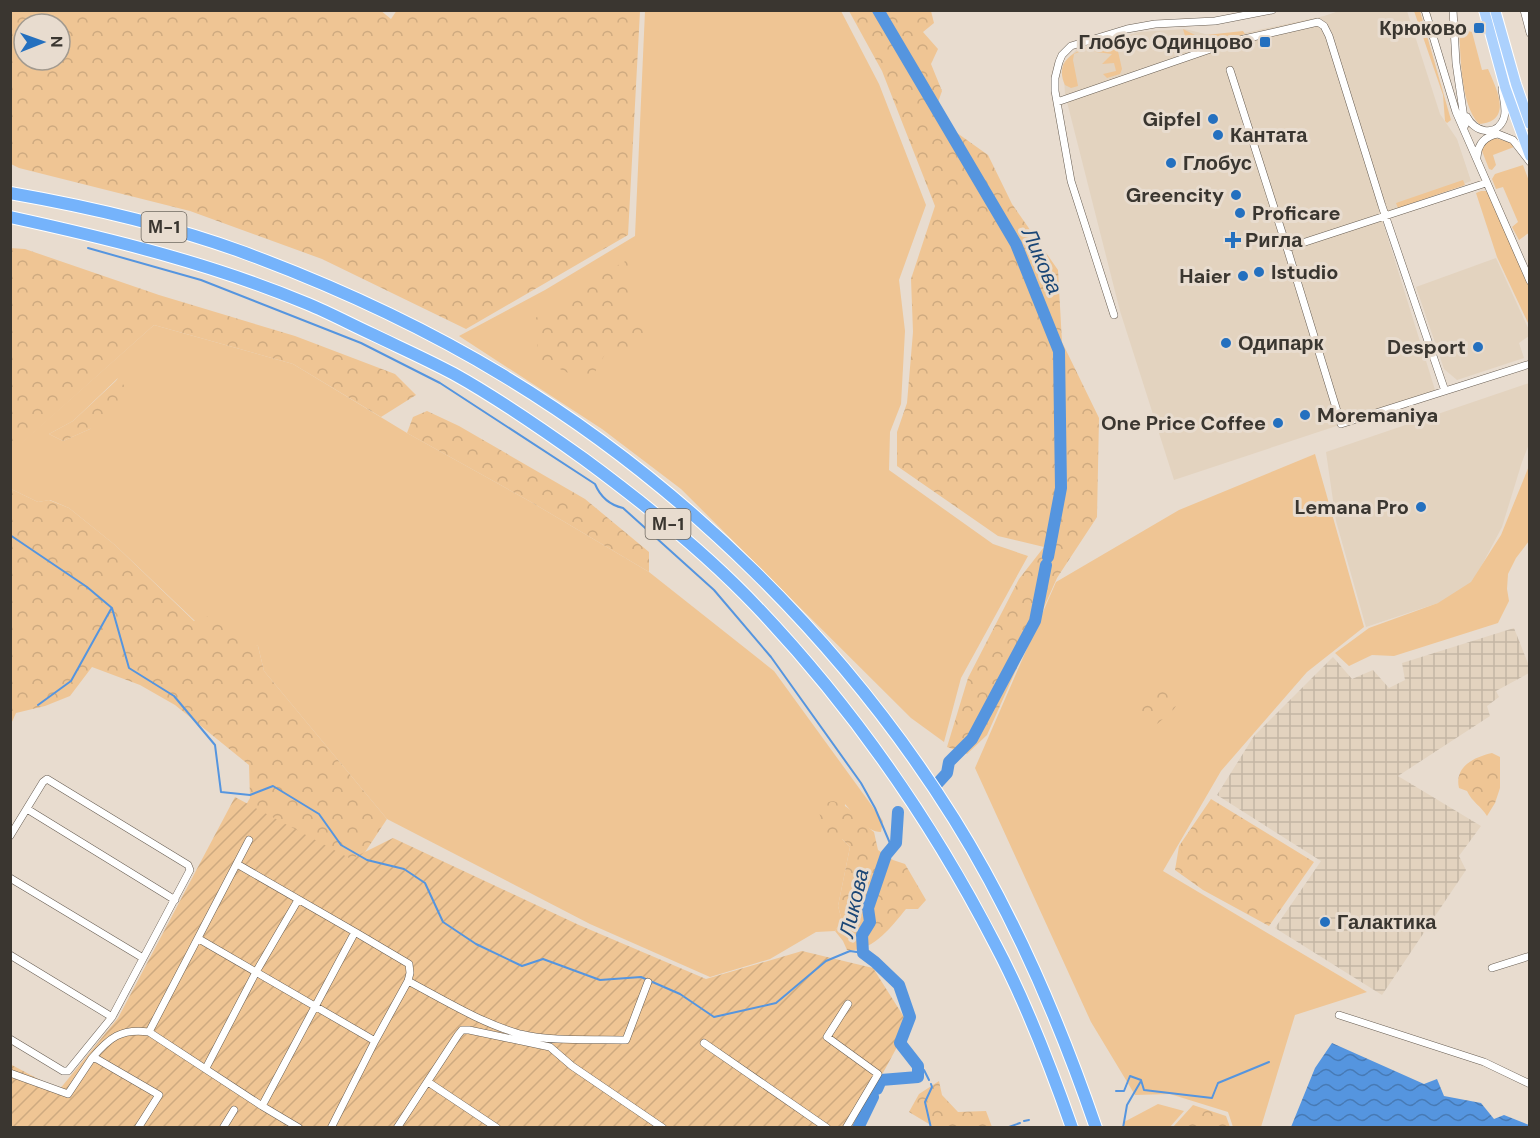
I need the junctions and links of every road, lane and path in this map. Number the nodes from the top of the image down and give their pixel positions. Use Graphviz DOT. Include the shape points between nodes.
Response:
graph roads {
  1 [pos="1272,10"];
  2 [pos="1425,10"];
  3 [pos="1453,10"];
  4 [pos="1484,10"];
  5 [pos="1495,10"];
  6 [pos="1524,10"];
  7 [pos="1530,33"];
  8 [pos="1500,68"];
  9 [pos="1230,70"];
  10 [pos="1057,102"];
  11 [pos="1525,103"];
  12 [pos="1463,109"];
  13 [pos="1530,124"];
  14 [pos="1467,134"];
  15 [pos="1530,156"];
  16 [pos="1477,160"];
  17 [pos="1530,162"];
  18 [pos="1486,183"];
  19 [pos="10,193"];
  20 [pos="10,216"];
  21 [pos="1386,217"];
  22 [pos="1287,248"];
  23 [pos="1530,280"];
  24 [pos="1114,315"];
  25 [pos="1530,364"];
  26 [pos="1445,391"];
  27 [pos="27,809"];
  28 [pos="10,836"];
  29 [pos="249,840"];
  30 [pos="237,864"];
  31 [pos="10,878"];
  32 [pos="175,900"];
  33 [pos="298,900"];
  34 [pos="355,932"];
  35 [pos="199,939"];
  36 [pos="10,955"];
  37 [pos="1530,956"];
  38 [pos="143,958"];
  39 [pos="1492,968"];
  40 [pos="256,972"];
  41 [pos="408,981"];
  42 [pos="648,982"];
  43 [pos="848,1004"];
  44 [pos="315,1006"];
  45 [pos="1339,1015"];
  46 [pos="112,1017"];
  47 [pos="148,1032"];
  48 [pos="10,1039"];
  49 [pos="375,1041"];
  50 [pos="704,1043"];
  51 [pos="92,1058"];
  52 [pos="206,1068"];
  53 [pos="10,1073"];
  54 [pos="428,1082"];
  55 [pos="1530,1084"];
  56 [pos="261,1106"];
  57 [pos="234,1110"];
  58 [pos="138,1128"];
  59 [pos="223,1128"];
  60 [pos="298,1128"];
  61 [pos="331,1128"];
  62 [pos="397,1128"];
  63 [pos="497,1128"];
  64 [pos="663,1128"];
  65 [pos="827,1128"];
  66 [pos="846,1128"];
  67 [pos="1072,1128"];
  68 [pos="1096,1128"];
  1 -- 10 [label="street" via="1215,21 1137,27 1071,46 1062,55 1055,78"];
  2 -- 14 [label="street" via="1450,96"];
  3 -- 12 [label="street"];
  4 -- 8 [label="main road"];
  5 -- 11 [label="main road"];
  6 -- 7 [label="street"];
  8 -- 12 [label="street" via="1505,114 1499,126 1486,131 1477,129"];
  8 -- 15 [label="main road"];
  9 -- 22 [label="street"];
  10 -- 21 [label="street" via="1231,42 1318,22 1329,36"];
  10 -- 24 [label="street" via="1071,181"];
  11 -- 13 [label="main road"];
  12 -- 14 [label="street"];
  14 -- 16 [label="street"];
  16 -- 17 [label="street" via="1480,144 1498,134 1513,140"];
  16 -- 18 [label="street"];
  18 -- 21 [label="street"];
  18 -- 23 [label="street"];
  19 -- 68 [label="highway, М-1" via="167,228 244,253 362,301 523,388 629,463 697,519 775,592 841,664 954,818 1025,951 1075,1066"];
  20 -- 67 [label="highway, М-1" via="190,263 310,305 453,373 495,398 615,482 682,535 757,607 820,678 859,726 934,836 997,947 1026,1009"];
  21 -- 22 [label="street"];
  21 -- 26 [label="street"];
  22 -- 26 [label="street" via="1341,424"];
  25 -- 26 [label="street"];
  27 -- 28 [label="street"];
  27 -- 32 [label="street"];
  27 -- 32 [label="street" via="46,780 69,792 189,866 189,874"];
  29 -- 30 [label="street"];
  30 -- 33 [label="street"];
  30 -- 35 [label="street"];
  31 -- 38 [label="street"];
  32 -- 38 [label="street"];
  33 -- 34 [label="street"];
  33 -- 40 [label="street"];
  34 -- 41 [label="street" via="409,964"];
  34 -- 44 [label="street"];
  35 -- 40 [label="street"];
  35 -- 47 [label="street"];
  36 -- 46 [label="street"];
  37 -- 39 [label="street"];
  38 -- 46 [label="street"];
  40 -- 44 [label="street"];
  40 -- 52 [label="street"];
  41 -- 42 [label="street" via="522,1034 614,1040 626,1040"];
  41 -- 49 [label="street"];
  43 -- 66 [label="street" via="827,1037 878,1074"];
  44 -- 49 [label="street"];
  44 -- 56 [label="street"];
  45 -- 55 [label="street" via="1484,1062"];
  46 -- 48 [label="street" via="68,1071"];
  47 -- 51 [label="street" via="133,1029 115,1036"];
  47 -- 52 [label="street"];
  49 -- 61 [label="street"];
  50 -- 65 [label="street"];
  51 -- 53 [label="street" via="68,1094"];
  51 -- 58 [label="street" via="159,1095"];
  52 -- 56 [label="street"];
  54 -- 62 [label="street"];
  54 -- 63 [label="street"];
  54 -- 64 [label="street" via="462,1030 470,1030 550,1047"];
  56 -- 60 [label="street"];
  57 -- 59 [label="street"];
}
